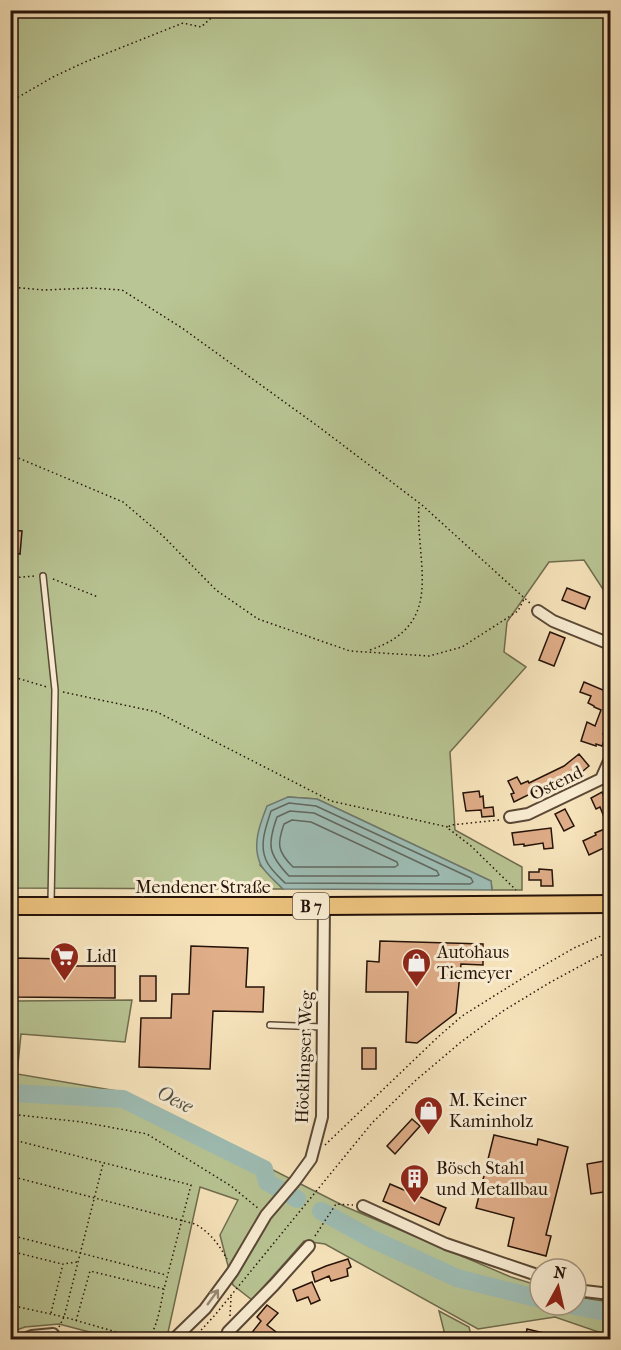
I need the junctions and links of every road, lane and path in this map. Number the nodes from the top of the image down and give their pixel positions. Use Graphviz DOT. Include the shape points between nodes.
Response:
graph roads {
  1 [pos="220,10"];
  2 [pos="10,102"];
  3 [pos="10,287"];
  4 [pos="10,458"];
  5 [pos="419,503"];
  6 [pos="43,576"];
  7 [pos="10,578"];
  8 [pos="98,597"];
  9 [pos="538,610"];
  10 [pos="610,644"];
  11 [pos="367,652"];
  12 [pos="10,676"];
  13 [pos="56,690"];
  14 [pos="610,764"];
  15 [pos="510,817"];
  16 [pos="448,826"];
  17 [pos="517,890"];
  18 [pos="610,904"];
  19 [pos="10,906"];
  20 [pos="51,906"];
  21 [pos="324,906"];
  22 [pos="610,932"];
  23 [pos="610,951"];
  24 [pos="270,1025"];
  25 [pos="322,1027"];
  26 [pos="10,1114"];
  27 [pos="10,1140"];
  28 [pos="14,1140"];
  29 [pos="314,1149"];
  30 [pos="10,1155"];
  31 [pos="103,1164"];
  32 [pos="10,1176"];
  33 [pos="94,1198"];
  34 [pos="363,1206"];
  35 [pos="266,1215"];
  36 [pos="182,1221"];
  37 [pos="10,1235"];
  38 [pos="309,1246"];
  39 [pos="10,1251"];
  40 [pos="80,1253"];
  41 [pos="77,1262"];
  42 [pos="63,1264"];
  43 [pos="233,1271"];
  44 [pos="528,1272"];
  45 [pos="167,1276"];
  46 [pos="164,1289"];
  47 [pos="588,1291"];
  48 [pos="610,1294"];
  49 [pos="231,1296"];
  50 [pos="10,1305"];
  51 [pos="51,1314"];
  52 [pos="64,1317"];
  53 [pos="76,1321"];
  54 [pos="53,1334"];
  55 [pos="226,1336"];
  56 [pos="22,1340"];
  57 [pos="145,1340"];
  58 [pos="173,1340"];
  59 [pos="192,1340"];
  1 -- 2 [label="path" via="201,27 183,23 85,62"];
  3 -- 5 [label="path" via="122,290 182,328"];
  4 -- 11 [label="path" via="16,457 123,502 216,590 258,619 350,651"];
  5 -- 11 [label="path" via="423,581 414,621 397,637"];
  5 -- 11 [label="path" via="525,598 518,611 462,647 429,656"];
  6 -- 7 [label="path"];
  6 -- 8 [label="path"];
  6 -- 13 [label="lane"];
  9 -- 10 [label="street" via="553,621"];
  12 -- 13 [label="path"];
  13 -- 16 [label="path" via="157,712 331,801"];
  13 -- 20 [label="lane"];
  14 -- 15 [label="street, Ostend" via="601,779 528,814"];
  15 -- 16 [label="path"];
  16 -- 17 [label="path"];
  18 -- 21 [label="main road, Mendener Straße / B 7"];
  19 -- 20 [label="main road, Mendener Straße / B 7"];
  20 -- 21 [label="main road, Mendener Straße / B 7"];
  21 -- 25 [label="street, Höcklingser Weg"];
  22 -- 29 [label="path" via="574,948 462,1016 323,1148"];
  23 -- 49 [label="path" via="503,1011 415,1081 372,1123"];
  24 -- 25 [label="lane"];
  25 -- 29 [label="street, Höcklingser Weg" via="322,1118"];
  26 -- 35 [label="path" via="147,1134 231,1186"];
  27 -- 28 [label="path"];
  28 -- 30 [label="path"];
  28 -- 31 [label="path"];
  29 -- 35 [label="street, Höcklingser Weg" via="311,1159"];
  31 -- 33 [label="path"];
  31 -- 36 [label="path" via="191,1185"];
  32 -- 33 [label="path"];
  33 -- 36 [label="path"];
  33 -- 40 [label="path"];
  34 -- 38 [label="path" via="336,1204"];
  34 -- 44 [label="street" via="446,1244"];
  35 -- 43 [label="street, Höcklingser Weg"];
  36 -- 43 [label="path" via="205,1230"];
  36 -- 45 [label="path"];
  37 -- 40 [label="path"];
  38 -- 55 [label="street"];
  39 -- 42 [label="path"];
  40 -- 41 [label="path"];
  40 -- 45 [label="path"];
  41 -- 42 [label="path"];
  41 -- 52 [label="path"];
  42 -- 51 [label="path"];
  58 -- 43 [label="street, Höcklingser Weg, one-way" via="205,1310"];
  45 -- 46 [label="path"];
  46 -- 53 [label="path" via="90,1271"];
  46 -- 57 [label="path" via="153,1330"];
  47 -- 48 [label="street"];
  49 -- 55 [label="path"];
  49 -- 59 [label="path"];
  50 -- 51 [label="path"];
  51 -- 52 [label="path"];
  52 -- 53 [label="path"];
  52 -- 54 [label="path"];
  53 -- 57 [label="path"];
  54 -- 56 [label="street"];
}
